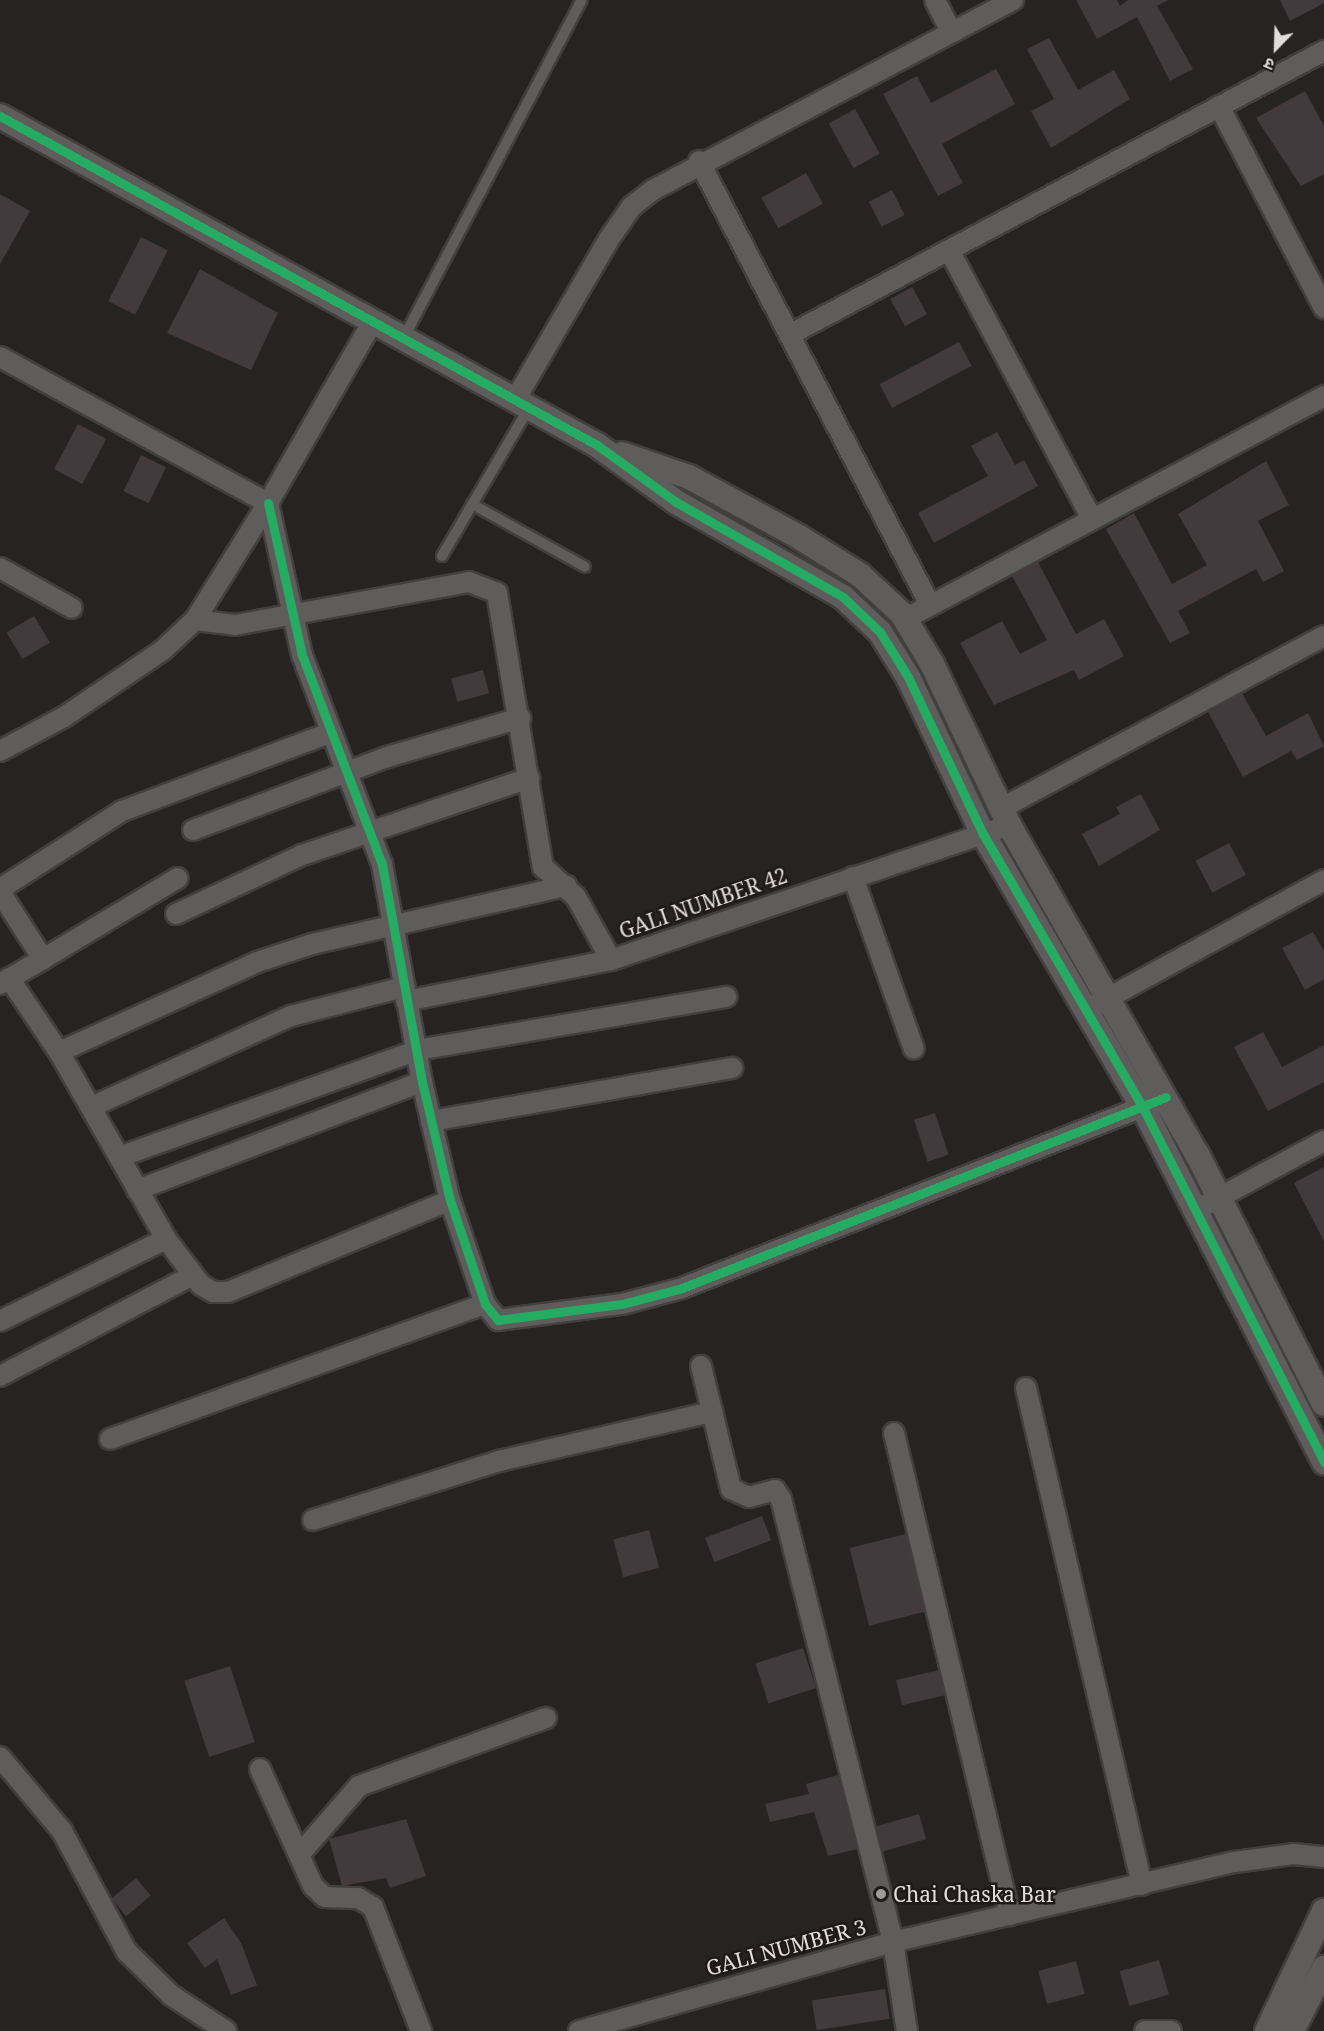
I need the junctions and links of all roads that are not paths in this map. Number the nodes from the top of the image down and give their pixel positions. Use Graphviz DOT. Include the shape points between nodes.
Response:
graph roads {
  1 [pos="582,0"];
  2 [pos="935,0"];
  3 [pos="1013,0"];
  4 [pos="951,32"];
  5 [pos="1324,51"];
  6 [pos="1219,106"];
  7 [pos="0,116"];
  8 [pos="699,161"];
  9 [pos="949,250"];
  10 [pos="1324,308"];
  11 [pos="372,323"];
  12 [pos="789,334"];
  13 [pos="403,339"];
  14 [pos="0,357"];
  15 [pos="1324,396"];
  16 [pos="522,404"];
  17 [pos="597,446"];
  18 [pos="268,503"];
  19 [pos="472,504"];
  20 [pos="1092,519"];
  21 [pos="442,556"];
  22 [pos="585,567"];
  23 [pos="0,568"];
  24 [pos="930,605"];
  25 [pos="72,608"];
  26 [pos="292,613"];
  27 [pos="905,619"];
  28 [pos="195,620"];
  29 [pos="1324,636"];
  30 [pos="520,718"];
  31 [pos="329,733"];
  32 [pos="0,751"];
  33 [pos="344,774"];
  34 [pos="529,778"];
  35 [pos="1005,817"];
  36 [pos="193,830"];
  37 [pos="369,830"];
  38 [pos="983,834"];
  39 [pos="853,877"];
  40 [pos="178,878"];
  41 [pos="1324,880"];
  42 [pos="566,886"];
  43 [pos="0,891"];
  44 [pos="176,914"];
  45 [pos="393,927"];
  46 [pos="43,959"];
  47 [pos="611,960"];
  48 [pos="5,981"];
  49 [pos="405,994"];
  50 [pos="726,997"];
  51 [pos="1110,997"];
  52 [pos="1086,1010"];
  53 [pos="914,1049"];
  54 [pos="418,1050"];
  55 [pos="59,1052"];
  56 [pos="732,1068"];
  57 [pos="422,1082"];
  58 [pos="1166,1097"];
  59 [pos="91,1107"];
  60 [pos="1143,1108"];
  61 [pos="431,1121"];
  62 [pos="1324,1141"];
  63 [pos="119,1157"];
  64 [pos="137,1190"];
  65 [pos="1219,1199"];
  66 [pos="450,1200"];
  67 [pos="1194,1211"];
  68 [pos="166,1239"];
  69 [pos="193,1275"];
  70 [pos="485,1304"];
  71 [pos="0,1322"];
  72 [pos="701,1366"];
  73 [pos="0,1376"];
  74 [pos="1026,1388"];
  75 [pos="1324,1404"];
  76 [pos="712,1412"];
  77 [pos="894,1433"];
  78 [pos="110,1439"];
  79 [pos="1324,1462"];
  80 [pos="313,1520"];
  81 [pos="546,1718"];
  82 [pos="0,1757"];
  83 [pos="260,1769"];
  84 [pos="299,1855"];
  85 [pos="1324,1857"];
  86 [pos="1142,1885"];
  87 [pos="1324,1911"];
  88 [pos="1010,1915"];
  89 [pos="893,1942"];
  90 [pos="1324,1968"];
  91 [pos="226,2031"];
  92 [pos="420,2031"];
  93 [pos="579,2031"];
  94 [pos="907,2031"];
  95 [pos="1145,2031"];
  96 [pos="1171,2031"];
  97 [pos="1267,2031"];
  98 [pos="1292,2031"];
  1 -- 13 [label="lane"];
  2 -- 4 [label="street"];
  3 -- 4 [label="street"];
  4 -- 8 [label="street"];
  5 -- 6 [label="street"];
  6 -- 9 [label="street"];
  6 -- 10 [label="street"];
  7 -- 11 [label="street"];
  8 -- 12 [label="street"];
  8 -- 16 [label="street" via="631,207"];
  9 -- 12 [label="street"];
  9 -- 20 [label="street"];
  11 -- 13 [label="street"];
  11 -- 18 [label="street"];
  12 -- 24 [label="street"];
  13 -- 16 [label="street"];
  14 -- 18 [label="street"];
  15 -- 20 [label="street"];
  16 -- 17 [label="street"];
  16 -- 19 [label="lane"];
  17 -- 27 [label="street" via="689,477 799,537 860,575"];
  17 -- 38 [label="street" via="676,502 843,597 880,632 908,677"];
  18 -- 26 [label="street"];
  18 -- 28 [label="street"];
  19 -- 21 [label="lane"];
  19 -- 22 [label="lane"];
  20 -- 24 [label="street"];
  23 -- 25 [label="street"];
  24 -- 27 [label="street"];
  26 -- 28 [label="street" via="220,627"];
  26 -- 30 [label="street" via="484,584 502,604"];
  26 -- 31 [label="street"];
  27 -- 35 [label="street" via="932,664"];
  28 -- 32 [label="street" via="117,683"];
  29 -- 35 [label="street, GALI NUMBER 42"];
  30 -- 33 [label="street"];
  30 -- 34 [label="street"];
  31 -- 33 [label="street"];
  31 -- 43 [label="street" via="122,811"];
  33 -- 36 [label="street"];
  33 -- 37 [label="street"];
  34 -- 37 [label="street"];
  34 -- 42 [label="street" via="543,867"];
  35 -- 38 [label="street, GALI NUMBER 42"];
  35 -- 51 [label="street"];
  37 -- 44 [label="street" via="262,871"];
  37 -- 45 [label="street" via="382,864"];
  38 -- 39 [label="street, GALI NUMBER 42"];
  38 -- 52 [label="street"];
  39 -- 47 [label="street, GALI NUMBER 42"];
  39 -- 53 [label="street"];
  40 -- 46 [label="street"];
  41 -- 51 [label="street"];
  42 -- 45 [label="street"];
  42 -- 47 [label="street"];
  43 -- 46 [label="street"];
  45 -- 49 [label="street"];
  45 -- 55 [label="street" via="257,962"];
  46 -- 48 [label="street"];
  47 -- 49 [label="street, GALI NUMBER 42"];
  48 -- 55 [label="street"];
  49 -- 54 [label="street"];
  49 -- 59 [label="street, GALI NUMBER 42" via="291,1016"];
  50 -- 54 [label="street"];
  51 -- 52 [label="street"];
  51 -- 58 [label="street"];
  52 -- 60 [label="street"];
  54 -- 57 [label="street"];
  54 -- 63 [label="street"];
  55 -- 59 [label="street"];
  56 -- 61 [label="street"];
  57 -- 61 [label="street"];
  57 -- 64 [label="street"];
  58 -- 60 [label="street"];
  58 -- 65 [label="street"];
  59 -- 63 [label="street"];
  60 -- 67 [label="street"];
  60 -- 70 [label="street" via="682,1288 508,1321"];
  61 -- 66 [label="street"];
  62 -- 65 [label="street"];
  63 -- 64 [label="street"];
  64 -- 68 [label="street"];
  65 -- 67 [label="street"];
  65 -- 75 [label="street"];
  66 -- 69 [label="street" via="228,1292 213,1292"];
  66 -- 70 [label="street"];
  67 -- 79 [label="street"];
  68 -- 69 [label="street"];
  68 -- 71 [label="street"];
  69 -- 73 [label="street"];
  70 -- 78 [label="street"];
  72 -- 76 [label="street"];
  74 -- 86 [label="street"];
  76 -- 80 [label="street" via="499,1461"];
  76 -- 89 [label="street" via="731,1489 749,1497 775,1490 781,1499"];
  77 -- 88 [label="street"];
  81 -- 84 [label="street" via="359,1786"];
  82 -- 91 [label="street" via="62,1831 127,1952 171,1995"];
  83 -- 84 [label="street"];
  84 -- 92 [label="street" via="313,1886 325,1897 358,1898 373,1907"];
  85 -- 86 [label="street, GALI NUMBER 3" via="1294,1854 1235,1862"];
  86 -- 88 [label="street, GALI NUMBER 3"];
  87 -- 97 [label="street"];
  88 -- 89 [label="street, GALI NUMBER 3"];
  89 -- 93 [label="street, GALI NUMBER 3"];
  89 -- 94 [label="street"];
  90 -- 98 [label="street"];
  95 -- 96 [label="street"];
}
